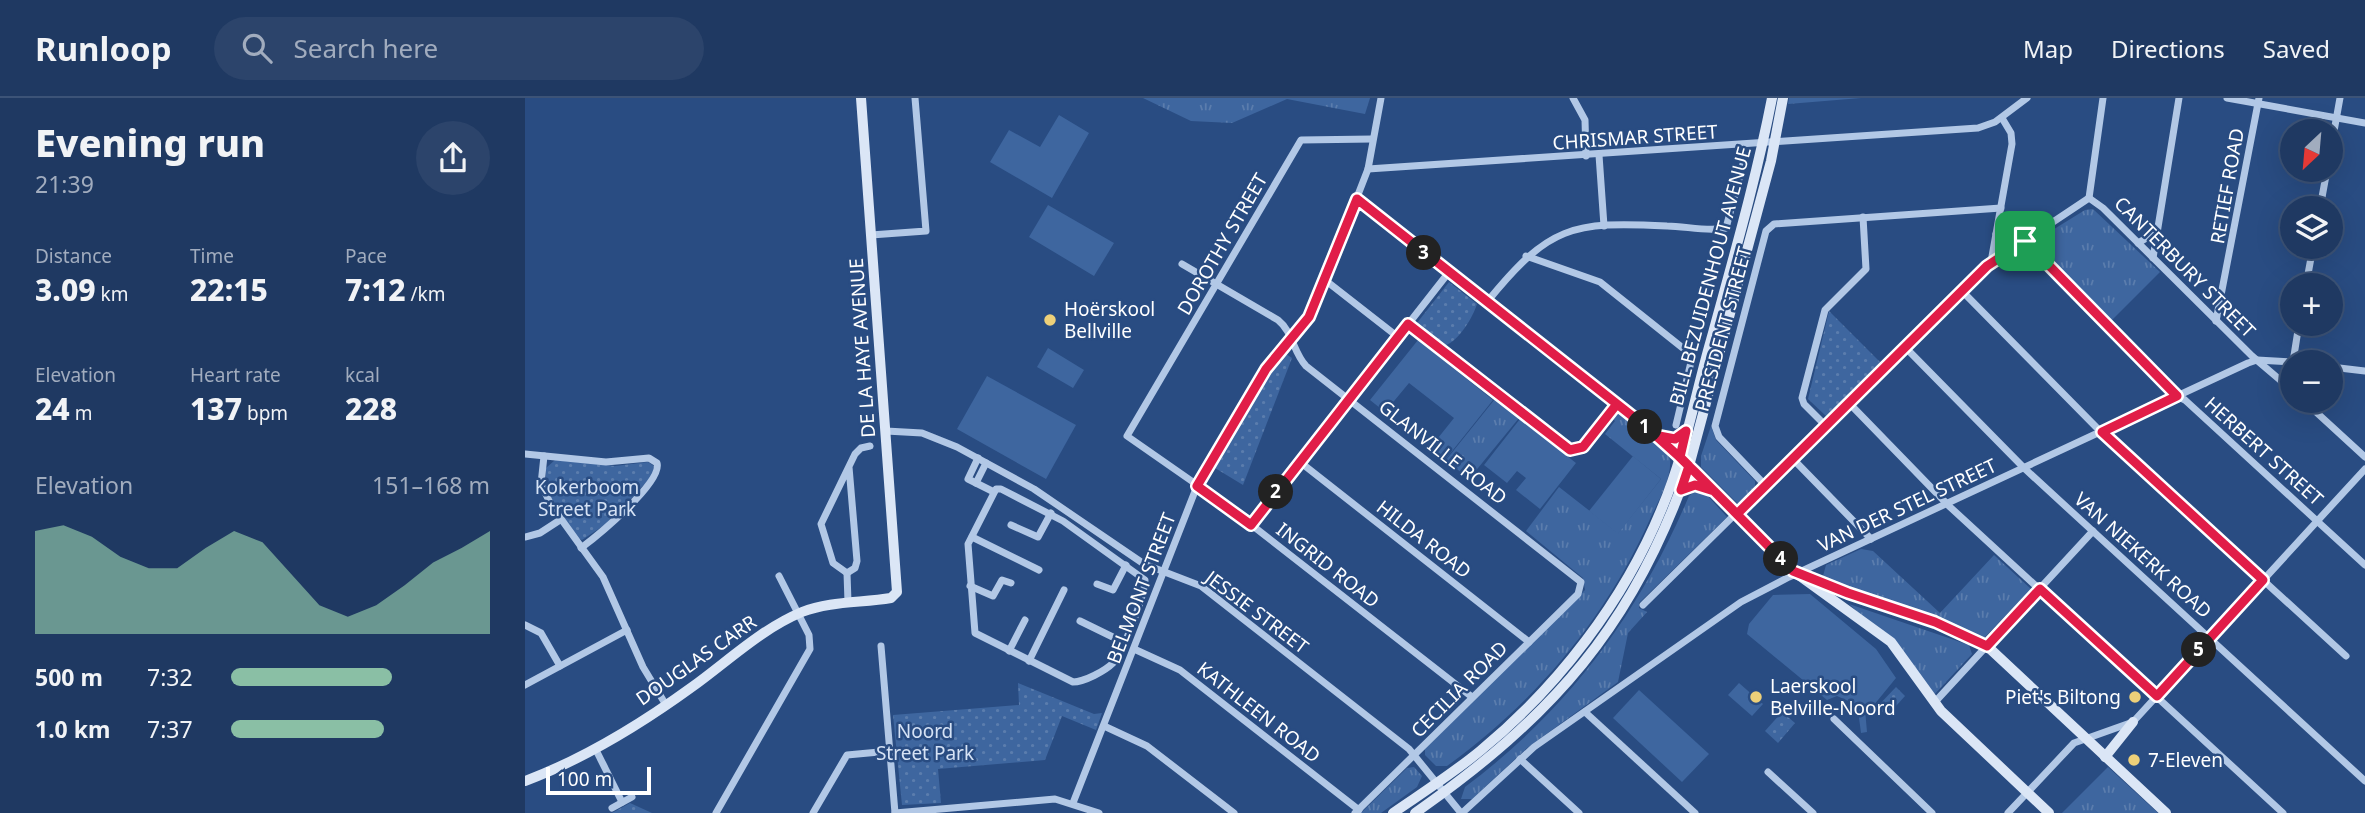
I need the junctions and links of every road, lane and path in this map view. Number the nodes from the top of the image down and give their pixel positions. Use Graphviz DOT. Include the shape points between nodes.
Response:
graph roads {
  1 [pos="861,98"];
  2 [pos="915,98"];
  3 [pos="1381,98"];
  4 [pos="1573,98"];
  5 [pos="1772,98"];
  6 [pos="1783,98"];
  7 [pos="2026,98"];
  8 [pos="2103,98"];
  9 [pos="2179,98"];
  10 [pos="2227,98"];
  11 [pos="2340,98"];
  12 [pos="2259,101"];
  13 [pos="2337,117"];
  14 [pos="2002,118"];
  15 [pos="2365,123"];
  16 [pos="1372,139"];
  17 [pos="1763,144"];
  18 [pos="1775,144"];
  19 [pos="1599,155"];
  20 [pos="1586,156"];
  21 [pos="1743,164"];
  22 [pos="1368,169"];
  23 [pos="2089,198"];
  24 [pos="1357,199"];
  25 [pos="2001,208"];
  26 [pos="1863,217"];
  27 [pos="1604,226"];
  28 [pos="2155,233"];
  29 [pos="871,234"];
  30 [pos="1996,234"];
  31 [pos="2025,241"];
  32 [pos="2141,246"];
  33 [pos="2011,249"];
  34 [pos="1526,256"];
  35 [pos="2153,258"];
  36 [pos="1991,262"];
  37 [pos="1182,264"];
  38 [pos="1449,272"];
  39 [pos="1325,280"];
  40 [pos="1216,284"];
  41 [pos="1962,291"];
  42 [pos="1487,302"];
  43 [pos="2216,321"];
  44 [pos="1408,324"];
  45 [pos="1398,337"];
  46 [pos="1291,339"];
  47 [pos="1905,347"];
  48 [pos="2257,360"];
  49 [pos="2280,361"];
  50 [pos="2343,368"];
  51 [pos="2365,371"];
  52 [pos="2280,380"];
  53 [pos="2177,396"];
  54 [pos="1349,399"];
  55 [pos="1849,402"];
  56 [pos="1617,404"];
  57 [pos="2317,413"];
  58 [pos="1676,425"];
  59 [pos="1826,426"];
  60 [pos="886,431"];
  61 [pos="1686,431"];
  62 [pos="2102,432"];
  63 [pos="1654,435"];
  64 [pos="1127,436"];
  65 [pos="870,446"];
  66 [pos="525,454"];
  67 [pos="544,456"];
  68 [pos="1680,457"];
  69 [pos="2365,457"];
  70 [pos="1793,459"];
  71 [pos="1300,462"];
  72 [pos="979,466"];
  73 [pos="1689,466"];
  74 [pos="849,467"];
  75 [pos="2024,468"];
  76 [pos="2365,469"];
  77 [pos="1766,485"];
  78 [pos="1197,486"];
  79 [pos="1681,490"];
  80 [pos="1714,491"];
  81 [pos="994,492"];
  82 [pos="1948,503"];
  83 [pos="1051,513"];
  84 [pos="1737,514"];
  85 [pos="559,520"];
  86 [pos="2317,520"];
  87 [pos="1011,525"];
  88 [pos="1251,525"];
  89 [pos="2093,531"];
  90 [pos="525,537"];
  91 [pos="972,537"];
  92 [pos="1871,539"];
  93 [pos="581,548"];
  94 [pos="1126,565"];
  95 [pos="2365,565"];
  96 [pos="1039,570"];
  97 [pos="847,573"];
  98 [pos="1164,573"];
  99 [pos="1796,573"];
  100 [pos="779,576"];
  101 [pos="2263,580"];
  102 [pos="1011,583"];
  103 [pos="1097,584"];
  104 [pos="1581,585"];
  105 [pos="970,586"];
  106 [pos="2040,589"];
  107 [pos="1064,590"];
  108 [pos="896,594"];
  109 [pos="848,602"];
  110 [pos="1643,606"];
  111 [pos="798,614"];
  112 [pos="1025,620"];
  113 [pos="1080,621"];
  114 [pos="525,625"];
  115 [pos="627,630"];
  116 [pos="2210,638"];
  117 [pos="1123,642"];
  118 [pos="1529,642"];
  119 [pos="881,646"];
  120 [pos="1987,646"];
  121 [pos="1134,649"];
  122 [pos="1009,652"];
  123 [pos="2346,656"];
  124 [pos="1029,661"];
  125 [pos="560,666"];
  126 [pos="525,685"];
  127 [pos="2157,696"];
  128 [pos="1472,697"];
  129 [pos="1934,703"];
  130 [pos="666,705"];
  131 [pos="1585,712"];
  132 [pos="1834,719"];
  133 [pos="2133,722"];
  134 [pos="1104,726"];
  135 [pos="2085,738"];
  136 [pos="595,748"];
  137 [pos="890,751"];
  138 [pos="1415,754"];
  139 [pos="2105,757"];
  140 [pos="1520,759"];
  141 [pos="1768,772"];
  142 [pos="525,781"];
  143 [pos="2365,781"];
  144 [pos="1437,783"];
  145 [pos="1444,792"];
  146 [pos="2027,792"];
  147 [pos="632,797"];
  148 [pos="622,802"];
  149 [pos="1073,803"];
  150 [pos="612,808"];
  151 [pos="935,811"];
  152 [pos="1357,811"];
  153 [pos="716,813"];
  154 [pos="813,813"];
  155 [pos="895,813"];
  156 [pos="1099,813"];
  157 [pos="1234,813"];
  158 [pos="1393,813"];
  159 [pos="1415,813"];
  160 [pos="1462,813"];
  161 [pos="1579,813"];
  162 [pos="1695,813"];
  163 [pos="1813,813"];
  164 [pos="1932,813"];
  165 [pos="2008,813"];
  166 [pos="2049,813"];
  167 [pos="2166,813"];
  168 [pos="2283,813"];
  1 -- 29 [label="street, DE LA HAYE AVENUE"];
  2 -- 29 [label="street" via="926,231"];
  3 -- 16 [label="street, BELMONT STREET"];
  4 -- 20 [label="street" via="1585,120"];
  5 -- 17 [label="street, BILL BEZUIDENHOUT AVENUE"];
  6 -- 18 [label="street, BILL BEZUIDENHOUT AVENUE"];
  7 -- 14 [label="street"];
  8 -- 23 [label="street"];
  9 -- 28 [label="street"];
  10 -- 12 [label="street"];
  11 -- 13 [label="street"];
  12 -- 13 [label="street"];
  12 -- 43 [label="street, RETIEF ROAD"];
  13 -- 15 [label="street"];
  14 -- 18 [label="street, CHRISMAR STREET" via="1987,126"];
  14 -- 25 [label="street" via="2011,131 2012,144"];
  16 -- 22 [label="street, BELMONT STREET"];
  16 -- 40 [label="street, DOROTHY STREET" via="1301,140"];
  17 -- 18 [label="street, CHRISMAR STREET"];
  17 -- 19 [label="street, CHRISMAR STREET"];
  17 -- 61 [label="street, BILL BEZUIDENHOUT AVENUE"];
  18 -- 73 [label="street, BILL BEZUIDENHOUT AVENUE"];
  19 -- 20 [label="street, CHRISMAR STREET"];
  19 -- 27 [label="street"];
  20 -- 22 [label="street, CHRISMAR STREET"];
  21 -- 27 [label="street" via="1729,223 1723,229"];
  22 -- 24 [label="street, BELMONT STREET"];
  23 -- 31 [label="street"];
  23 -- 32 [label="street, CANTERBURY STREET"];
  24 -- 38 [label="street"];
  24 -- 39 [label="street, BELMONT STREET"];
  25 -- 26 [label="street, PRESIDENT STREET"];
  25 -- 30 [label="street"];
  26 -- 59 [label="street" via="1866,269 1825,310 1802,400"];
  26 -- 77 [label="street, PRESIDENT STREET" via="1774,224 1764,235 1714,426 1719,437"];
  27 -- 34 [label="street" via="1569,230"];
  28 -- 32 [label="street"];
  28 -- 35 [label="street"];
  29 -- 60 [label="street, DE LA HAYE AVENUE"];
  30 -- 33 [label="street"];
  30 -- 36 [label="street"];
  31 -- 33 [label="street"];
  31 -- 53 [label="street, HERBERT STREET"];
  32 -- 35 [label="street, CANTERBURY STREET"];
  33 -- 36 [label="street"];
  34 -- 42 [label="street"];
  34 -- 58 [label="street" via="1601,282 1689,353 1691,362"];
  35 -- 43 [label="street, CANTERBURY STREET"];
  36 -- 41 [label="street"];
  37 -- 40 [label="street, GLANVILLE ROAD"];
  38 -- 42 [label="street"];
  38 -- 44 [label="street"];
  39 -- 45 [label="street"];
  39 -- 46 [label="street, BELMONT STREET" via="1309,317"];
  40 -- 46 [label="street, GLANVILLE ROAD" via="1278,320"];
  40 -- 64 [label="street, DOROTHY STREET"];
  41 -- 47 [label="street"];
  41 -- 62 [label="street"];
  42 -- 56 [label="street"];
  43 -- 48 [label="street, CANTERBURY STREET"];
  44 -- 45 [label="street"];
  44 -- 56 [label="street" via="1570,450 1583,447"];
  45 -- 54 [label="street"];
  46 -- 54 [label="street, GLANVILLE ROAD" via="1306,366"];
  46 -- 78 [label="street, BELMONT STREET" via="1266,369"];
  47 -- 55 [label="street"];
  47 -- 75 [label="street, VAN NIEKERK ROAD"];
  48 -- 49 [label="street, VAN DER STEL STREET"];
  48 -- 52 [label="street, CANTERBURY STREET"];
  48 -- 53 [label="street, VAN DER STEL STREET"];
  50 -- 51 [label="street"];
  53 -- 62 [label="street, VAN DER STEL STREET"];
  53 -- 86 [label="street, HERBERT STREET"];
  54 -- 71 [label="street"];
  54 -- 104 [label="street, GLANVILLE ROAD"];
  55 -- 59 [label="street"];
  55 -- 82 [label="street"];
  56 -- 63 [label="street"];
  57 -- 69 [label="street"];
  59 -- 70 [label="street"];
  60 -- 72 [label="street, JESSIE STREET" via="931,436"];
  60 -- 108 [label="street, DE LA HAYE AVENUE"];
  61 -- 63 [label="street" via="1675,439"];
  61 -- 68 [label="street, BILL BEZUIDENHOUT AVENUE"];
  62 -- 75 [label="street, VAN DER STEL STREET"];
  62 -- 101 [label="street"];
  63 -- 68 [label="street"];
  64 -- 78 [label="street, INGRID ROAD"];
  65 -- 74 [label="street" via="858,450"];
  66 -- 67 [label="street"];
  67 -- 85 [label="street" via="541,484"];
  67 -- 93 [label="street" via="607,463 649,458 657,463 656,475"];
  68 -- 73 [label="street"];
  68 -- 144 [label="street, BILL BEZUIDENHOUT AVENUE" via="1643,551 1588,638 1525,711"];
  70 -- 77 [label="street"];
  70 -- 92 [label="street"];
  71 -- 88 [label="street"];
  71 -- 118 [label="street, HILDA ROAD"];
  72 -- 81 [label="street" via="972,481"];
  72 -- 98 [label="street, JESSIE STREET" via="1034,489"];
  73 -- 79 [label="street, BILL BEZUIDENHOUT AVENUE"];
  73 -- 80 [label="street"];
  74 -- 97 [label="street" via="857,566"];
  74 -- 97 [label="street" via="820,530 837,569"];
  75 -- 82 [label="street, VAN DER STEL STREET"];
  75 -- 89 [label="street, VAN NIEKERK ROAD"];
  76 -- 86 [label="street"];
  77 -- 84 [label="street"];
  78 -- 88 [label="street, INGRID ROAD"];
  78 -- 98 [label="street, BELMONT STREET"];
  79 -- 80 [label="street" via="1695,485"];
  79 -- 145 [label="street, BILL BEZUIDENHOUT AVENUE" via="1651,559 1598,646 1524,728"];
  80 -- 84 [label="street"];
  81 -- 83 [label="street" via="1001,489"];
  81 -- 91 [label="street"];
  82 -- 92 [label="street, VAN DER STEL STREET"];
  82 -- 106 [label="street"];
  83 -- 87 [label="street" via="1038,537"];
  83 -- 94 [label="street"];
  84 -- 99 [label="street"];
  84 -- 110 [label="street"];
  85 -- 90 [label="street" via="541,533"];
  85 -- 93 [label="street"];
  86 -- 95 [label="street, HERBERT STREET"];
  86 -- 101 [label="street"];
  88 -- 128 [label="street, INGRID ROAD"];
  89 -- 106 [label="street"];
  89 -- 116 [label="street, VAN NIEKERK ROAD"];
  91 -- 96 [label="street"];
  91 -- 105 [label="street" via="967,552"];
  92 -- 99 [label="street, VAN DER STEL STREET"];
  93 -- 115 [label="street" via="603,577"];
  94 -- 103 [label="street" via="1113,590"];
  94 -- 117 [label="street" via="1146,584"];
  97 -- 109 [label="street"];
  98 -- 121 [label="street, BELMONT STREET"];
  98 -- 138 [label="street, JESSIE STREET" via="1206,589"];
  99 -- 120 [label="street" via="1935,622"];
  99 -- 129 [label="street" via="1891,642"];
  99 -- 131 [label="street, VAN DER STEL STREET" via="1741,602"];
  100 -- 111 [label="street"];
  101 -- 116 [label="street"];
  101 -- 123 [label="street"];
  102 -- 105 [label="street" via="1003,579 991,596"];
  104 -- 118 [label="street, CECILIA ROAD" via="1578,594"];
  105 -- 122 [label="street" via="975,634"];
  106 -- 120 [label="street"];
  106 -- 127 [label="street"];
  107 -- 124 [label="street"];
  108 -- 109 [label="street, DOUGLAS CARR"];
  109 -- 111 [label="street, DOUGLAS CARR"];
  111 -- 130 [label="street, DOUGLAS CARR" via="748,644"];
  111 -- 153 [label="street" via="809,635 809,653"];
  112 -- 122 [label="street"];
  113 -- 117 [label="street"];
  114 -- 125 [label="street" via="541,632"];
  115 -- 125 [label="street"];
  115 -- 130 [label="street"];
  116 -- 127 [label="street"];
  116 -- 143 [label="street, VAN NIEKERK ROAD"];
  117 -- 124 [label="street" via="1114,663 1078,682"];
  118 -- 128 [label="street, CECILIA ROAD"];
  119 -- 137 [label="street"];
  120 -- 129 [label="street"];
  120 -- 135 [label="street"];
  121 -- 134 [label="street, BELMONT STREET"];
  121 -- 152 [label="street, KATHLEEN ROAD" via="1180,670"];
  122 -- 124 [label="street"];
  125 -- 126 [label="street"];
  127 -- 133 [label="street"];
  127 -- 168 [label="street"];
  128 -- 138 [label="street, CECILIA ROAD"];
  129 -- 146 [label="street"];
  130 -- 136 [label="street, DOUGLAS CARR"];
  131 -- 140 [label="street, VAN DER STEL STREET"];
  131 -- 162 [label="street"];
  132 -- 164 [label="street"];
  133 -- 135 [label="street"];
  133 -- 139 [label="street"];
  134 -- 149 [label="street, BELMONT STREET"];
  134 -- 157 [label="street" via="1147,746"];
  135 -- 139 [label="street"];
  135 -- 146 [label="street" via="2071,745"];
  136 -- 142 [label="street, DOUGLAS CARR"];
  136 -- 148 [label="street"];
  137 -- 154 [label="street" via="847,755"];
  137 -- 155 [label="street"];
  138 -- 144 [label="street, JESSIE STREET"];
  138 -- 152 [label="street, CECILIA ROAD"];
  139 -- 167 [label="street"];
  140 -- 160 [label="street, VAN DER STEL STREET"];
  140 -- 161 [label="street"];
  141 -- 163 [label="street"];
  144 -- 145 [label="street, JESSIE STREET"];
  144 -- 158 [label="street, BILL BEZUIDENHOUT AVENUE"];
  145 -- 159 [label="street, BILL BEZUIDENHOUT AVENUE"];
  145 -- 160 [label="street, JESSIE STREET"];
  146 -- 165 [label="street"];
  146 -- 166 [label="street"];
  147 -- 148 [label="street"];
  148 -- 150 [label="street"];
  149 -- 151 [label="street" via="1055,799"];
  149 -- 156 [label="street"];
  151 -- 155 [label="street"];
}
